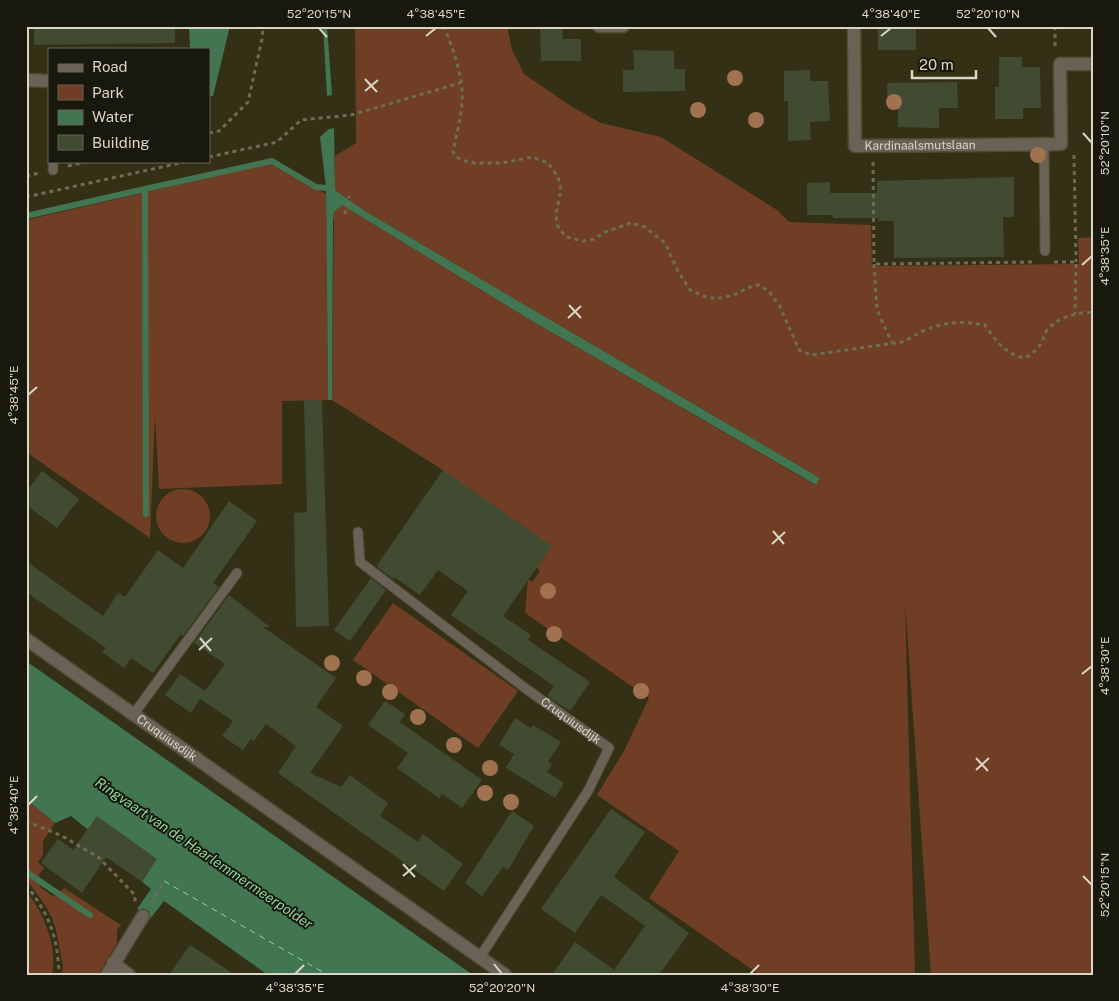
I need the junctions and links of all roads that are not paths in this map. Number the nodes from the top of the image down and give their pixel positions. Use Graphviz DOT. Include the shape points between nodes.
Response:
graph roads {
  1 [pos="599,26"];
  2 [pos="623,26"];
  3 [pos="854,26"];
  4 [pos="1093,64"];
  5 [pos="26,80"];
  6 [pos="48,81"];
  7 [pos="1044,144"];
  8 [pos="1045,251"];
  9 [pos="358,532"];
  10 [pos="237,573"];
  11 [pos="26,639"];
  12 [pos="133,715"];
  13 [pos="143,916"];
  14 [pos="480,957"];
  15 [pos="110,969"];
  16 [pos="129,975"];
  17 [pos="504,975"];
  1 -- 2 [label="street"];
  3 -- 7 [label="street, Kardinaalsmutslaan" via="855,146"];
  4 -- 7 [label="street, Kardinaalsmutslaan" via="1060,64 1061,144"];
  5 -- 6 [label="street"];
  7 -- 8 [label="lane"];
  9 -- 14 [label="lane, Cruquiusdijk" via="360,562 609,748 588,791"];
  10 -- 12 [label="lane"];
  11 -- 12 [label="street, Cruquiusdijk"];
  12 -- 14 [label="street, Cruquiusdijk"];
  13 -- 15 [label="street"];
  14 -- 17 [label="street, Cruquiusdijk"];
  15 -- 16 [label="street"];
}
